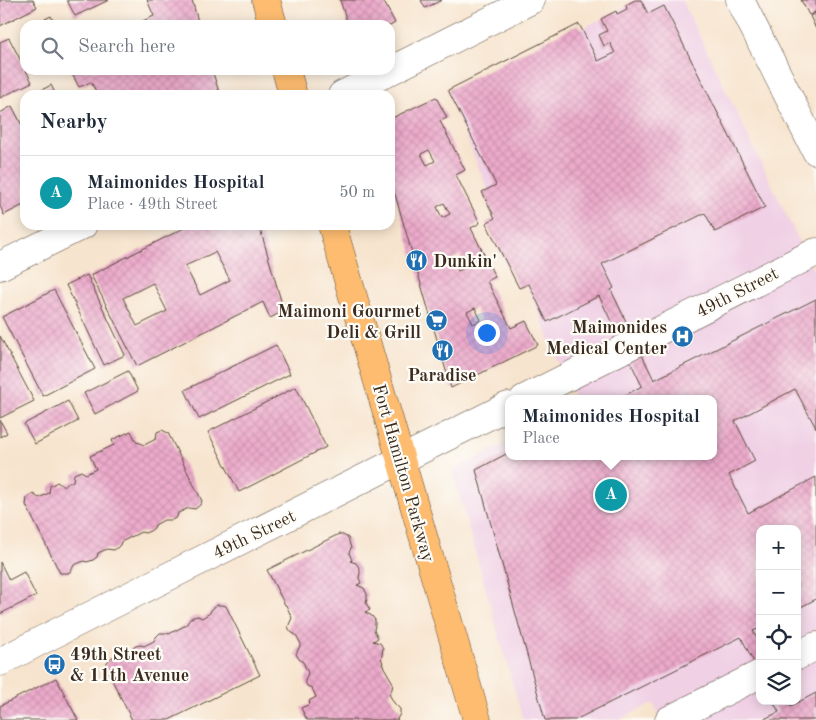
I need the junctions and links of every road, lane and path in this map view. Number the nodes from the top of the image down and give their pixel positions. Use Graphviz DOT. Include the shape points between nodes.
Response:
graph roads {
  1 [pos="266,0"];
  2 [pos="740,0"];
  3 [pos="526,1"];
  4 [pos="272,20"];
  5 [pos="395,68"];
  6 [pos="287,75"];
  7 [pos="381,75"];
  8 [pos="292,90"];
  9 [pos="352,90"];
  10 [pos="816,151"];
  11 [pos="73,230"];
  12 [pos="333,230"];
  13 [pos="816,252"];
  14 [pos="0,266"];
  15 [pos="532,395"];
  16 [pos="505,408"];
  17 [pos="401,460"];
  18 [pos="816,646"];
  19 [pos="801,654"];
  20 [pos="0,662"];
  21 [pos="756,677"];
  22 [pos="711,711"];
  23 [pos="477,720"];
  24 [pos="669,720"];
  1 -- 4 [label="main road"];
  2 -- 10 [label="street"];
  3 -- 5 [label="street"];
  6 -- 8 [label="main road"];
  7 -- 9 [label="street"];
  11 -- 14 [label="street"];
  12 -- 17 [label="main road, Fort Hamilton Parkway"];
  13 -- 15 [label="street, 49th Street"];
  16 -- 17 [label="street, 49th Street"];
  17 -- 20 [label="street, 49th Street"];
  17 -- 23 [label="main road, Fort Hamilton Parkway"];
  18 -- 19 [label="street"];
  21 -- 22 [label="street"];
  22 -- 24 [label="street"];
}
